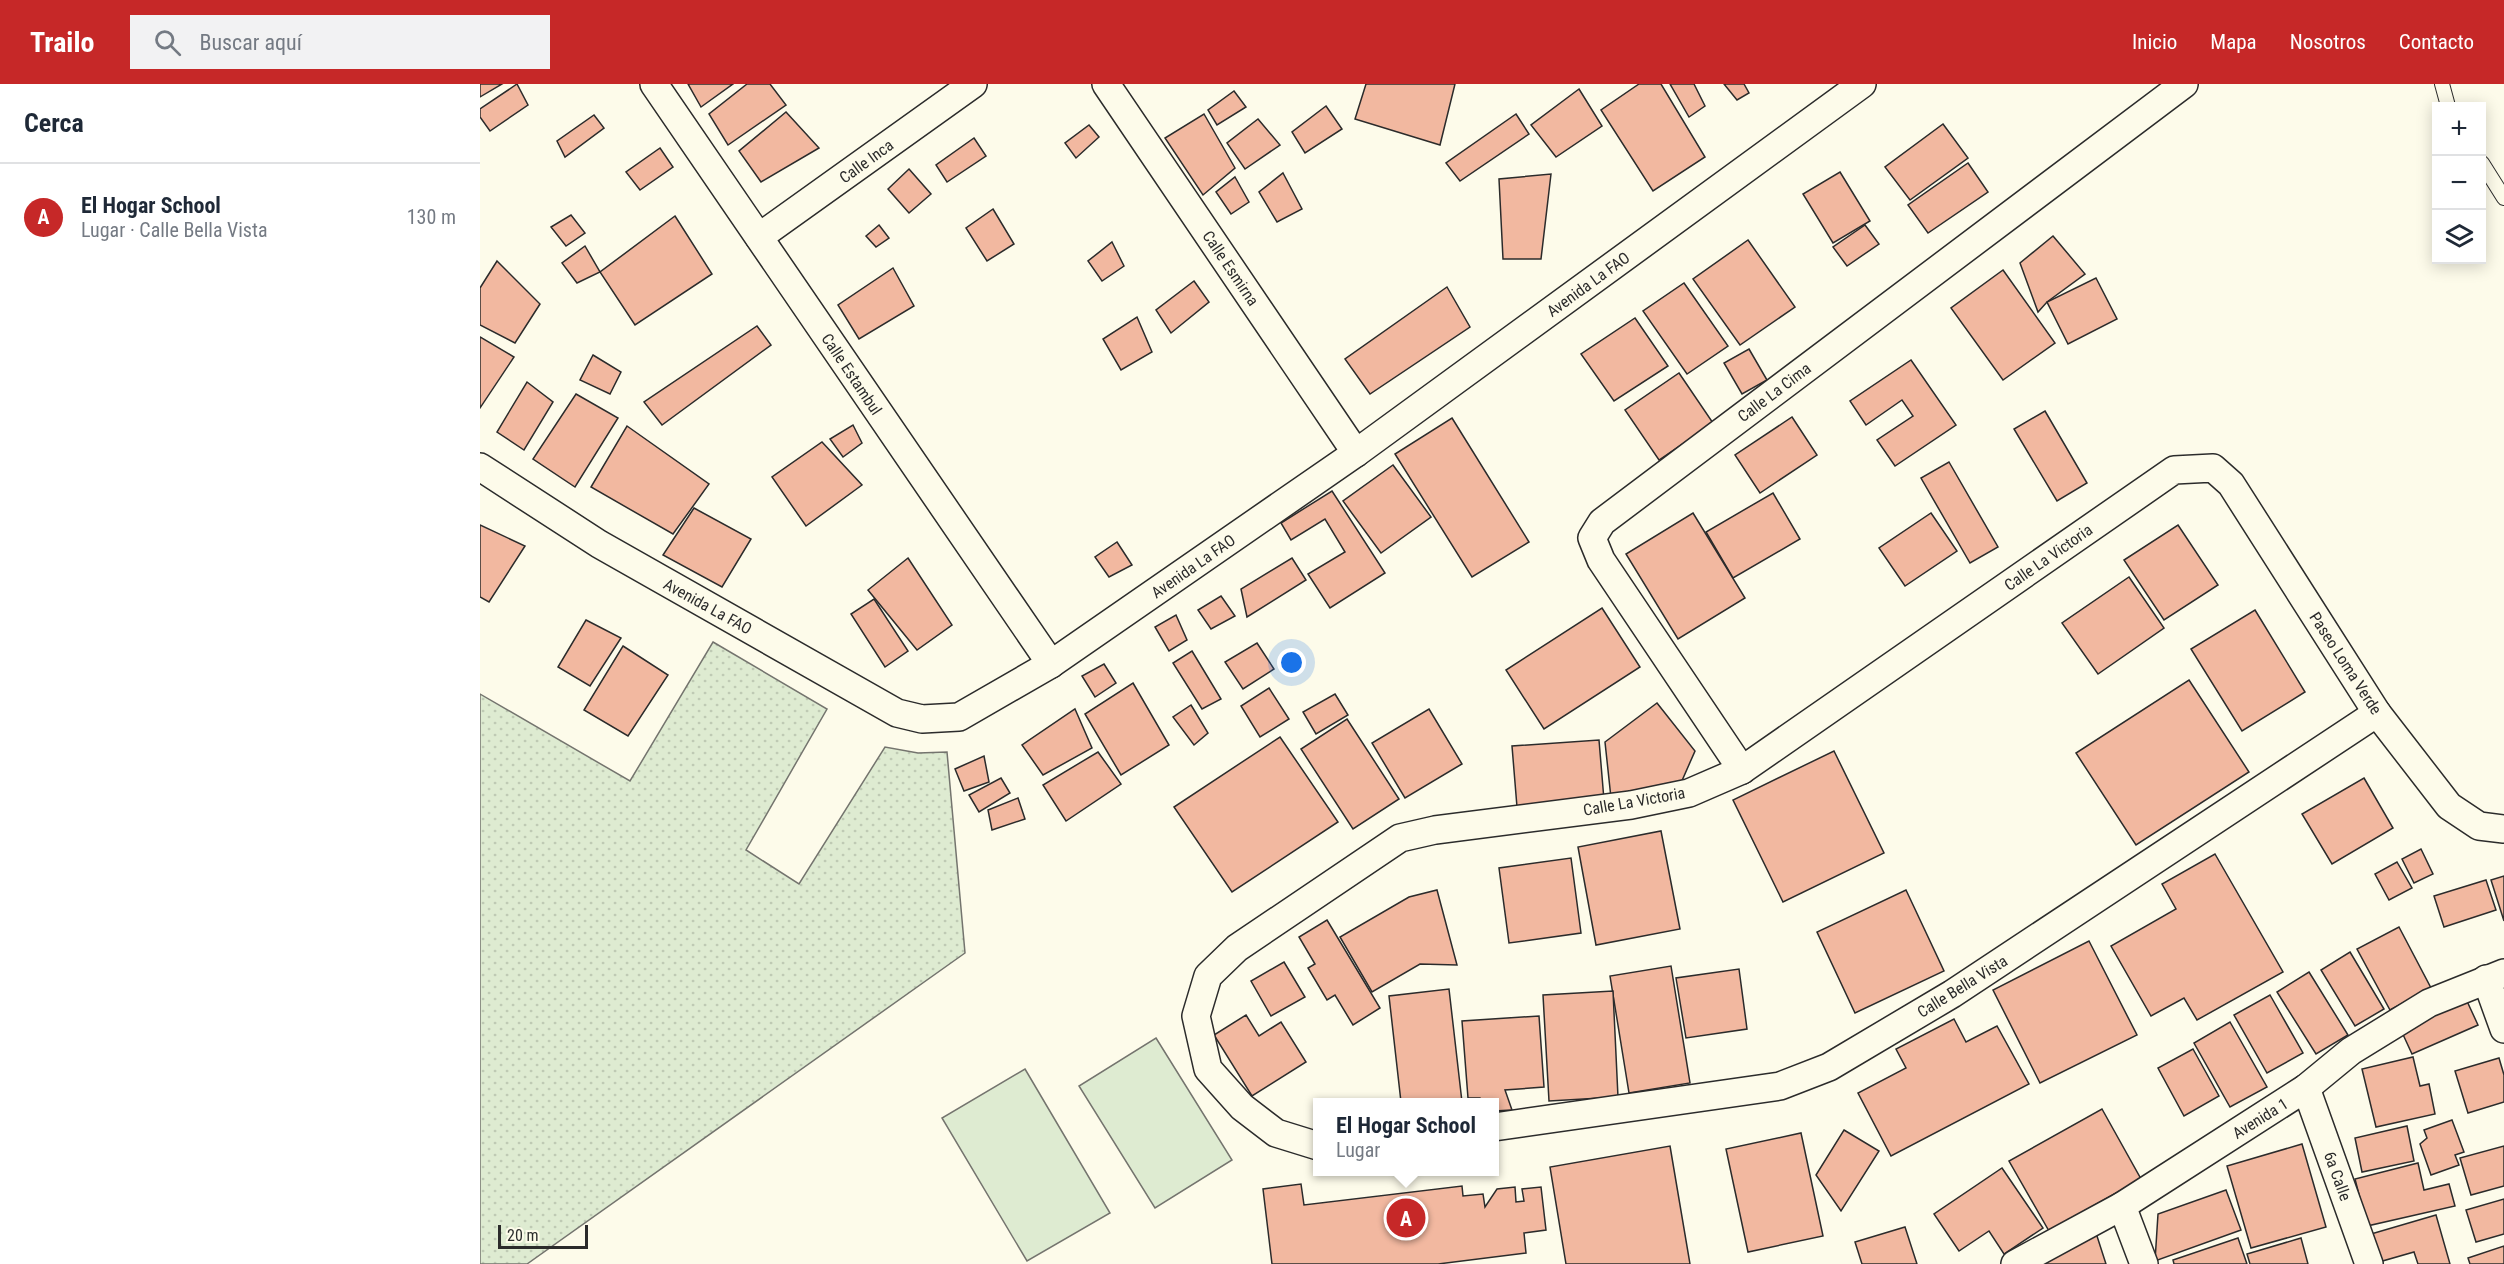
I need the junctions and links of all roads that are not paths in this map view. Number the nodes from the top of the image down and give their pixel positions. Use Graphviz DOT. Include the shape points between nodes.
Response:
graph roads {
  1 [pos="654,84"];
  2 [pos="973,84"];
  3 [pos="1106,84"];
  4 [pos="1862,84"];
  5 [pos="2184,84"];
  6 [pos="2442,84"];
  7 [pos="2447,102"];
  8 [pos="2486,171"];
  9 [pos="2504,198"];
  10 [pos="759,237"];
  11 [pos="1356,453"];
  12 [pos="480,467"];
  13 [pos="2213,468"];
  14 [pos="1051,664"];
  15 [pos="2378,713"];
  16 [pos="1742,770"];
  17 [pos="2504,829"];
  18 [pos="2495,976"];
  19 [pos="2504,1029"];
  20 [pos="2306,1088"];
  21 [pos="1499,1126"];
  22 [pos="1313,1145"];
  23 [pos="2121,1206"];
  24 [pos="2015,1264"];
  25 [pos="2144,1264"];
  26 [pos="2369,1264"];
  1 -- 10 [label="street, Calle Estambul"];
  2 -- 10 [label="street, Calle Inca"];
  3 -- 11 [label="street, Calle Esmirna"];
  4 -- 11 [label="street, Avenida La FAO"];
  5 -- 16 [label="street, Calle La Cima" via="1602,522 1592,538 1601,560"];
  6 -- 7 [label="lane"];
  8 -- 9 [label="lane"];
  10 -- 14 [label="street, Calle Estambul"];
  11 -- 14 [label="street, Avenida La FAO"];
  12 -- 14 [label="street, Avenida La FAO" via="598,544 897,712 922,718 959,717"];
  13 -- 15 [label="street, Paseo Loma Verde" via="2232,484"];
  13 -- 16 [label="street, Calle La Victoria" via="2174,470"];
  15 -- 17 [label="street, Paseo Loma Verde" via="2449,806 2479,826"];
  15 -- 21 [label="street, Calle Bella Vista" via="1952,994 1829,1067 1780,1086"];
  16 -- 22 [label="street, Calle La Victoria" via="1689,793 1631,805 1400,838 1237,948 1208,976 1196,1016 1208,1069 1242,1107 1276,1133"];
  18 -- 19 [label="street"];
  18 -- 20 [label="street, Avenida 1" via="2429,1003 2351,1050"];
  20 -- 23 [label="street, Avenida 1"];
  20 -- 26 [label="street, 6a Calle"];
  23 -- 24 [label="street, Avenida 1"];
  23 -- 25 [label="street"];
}
